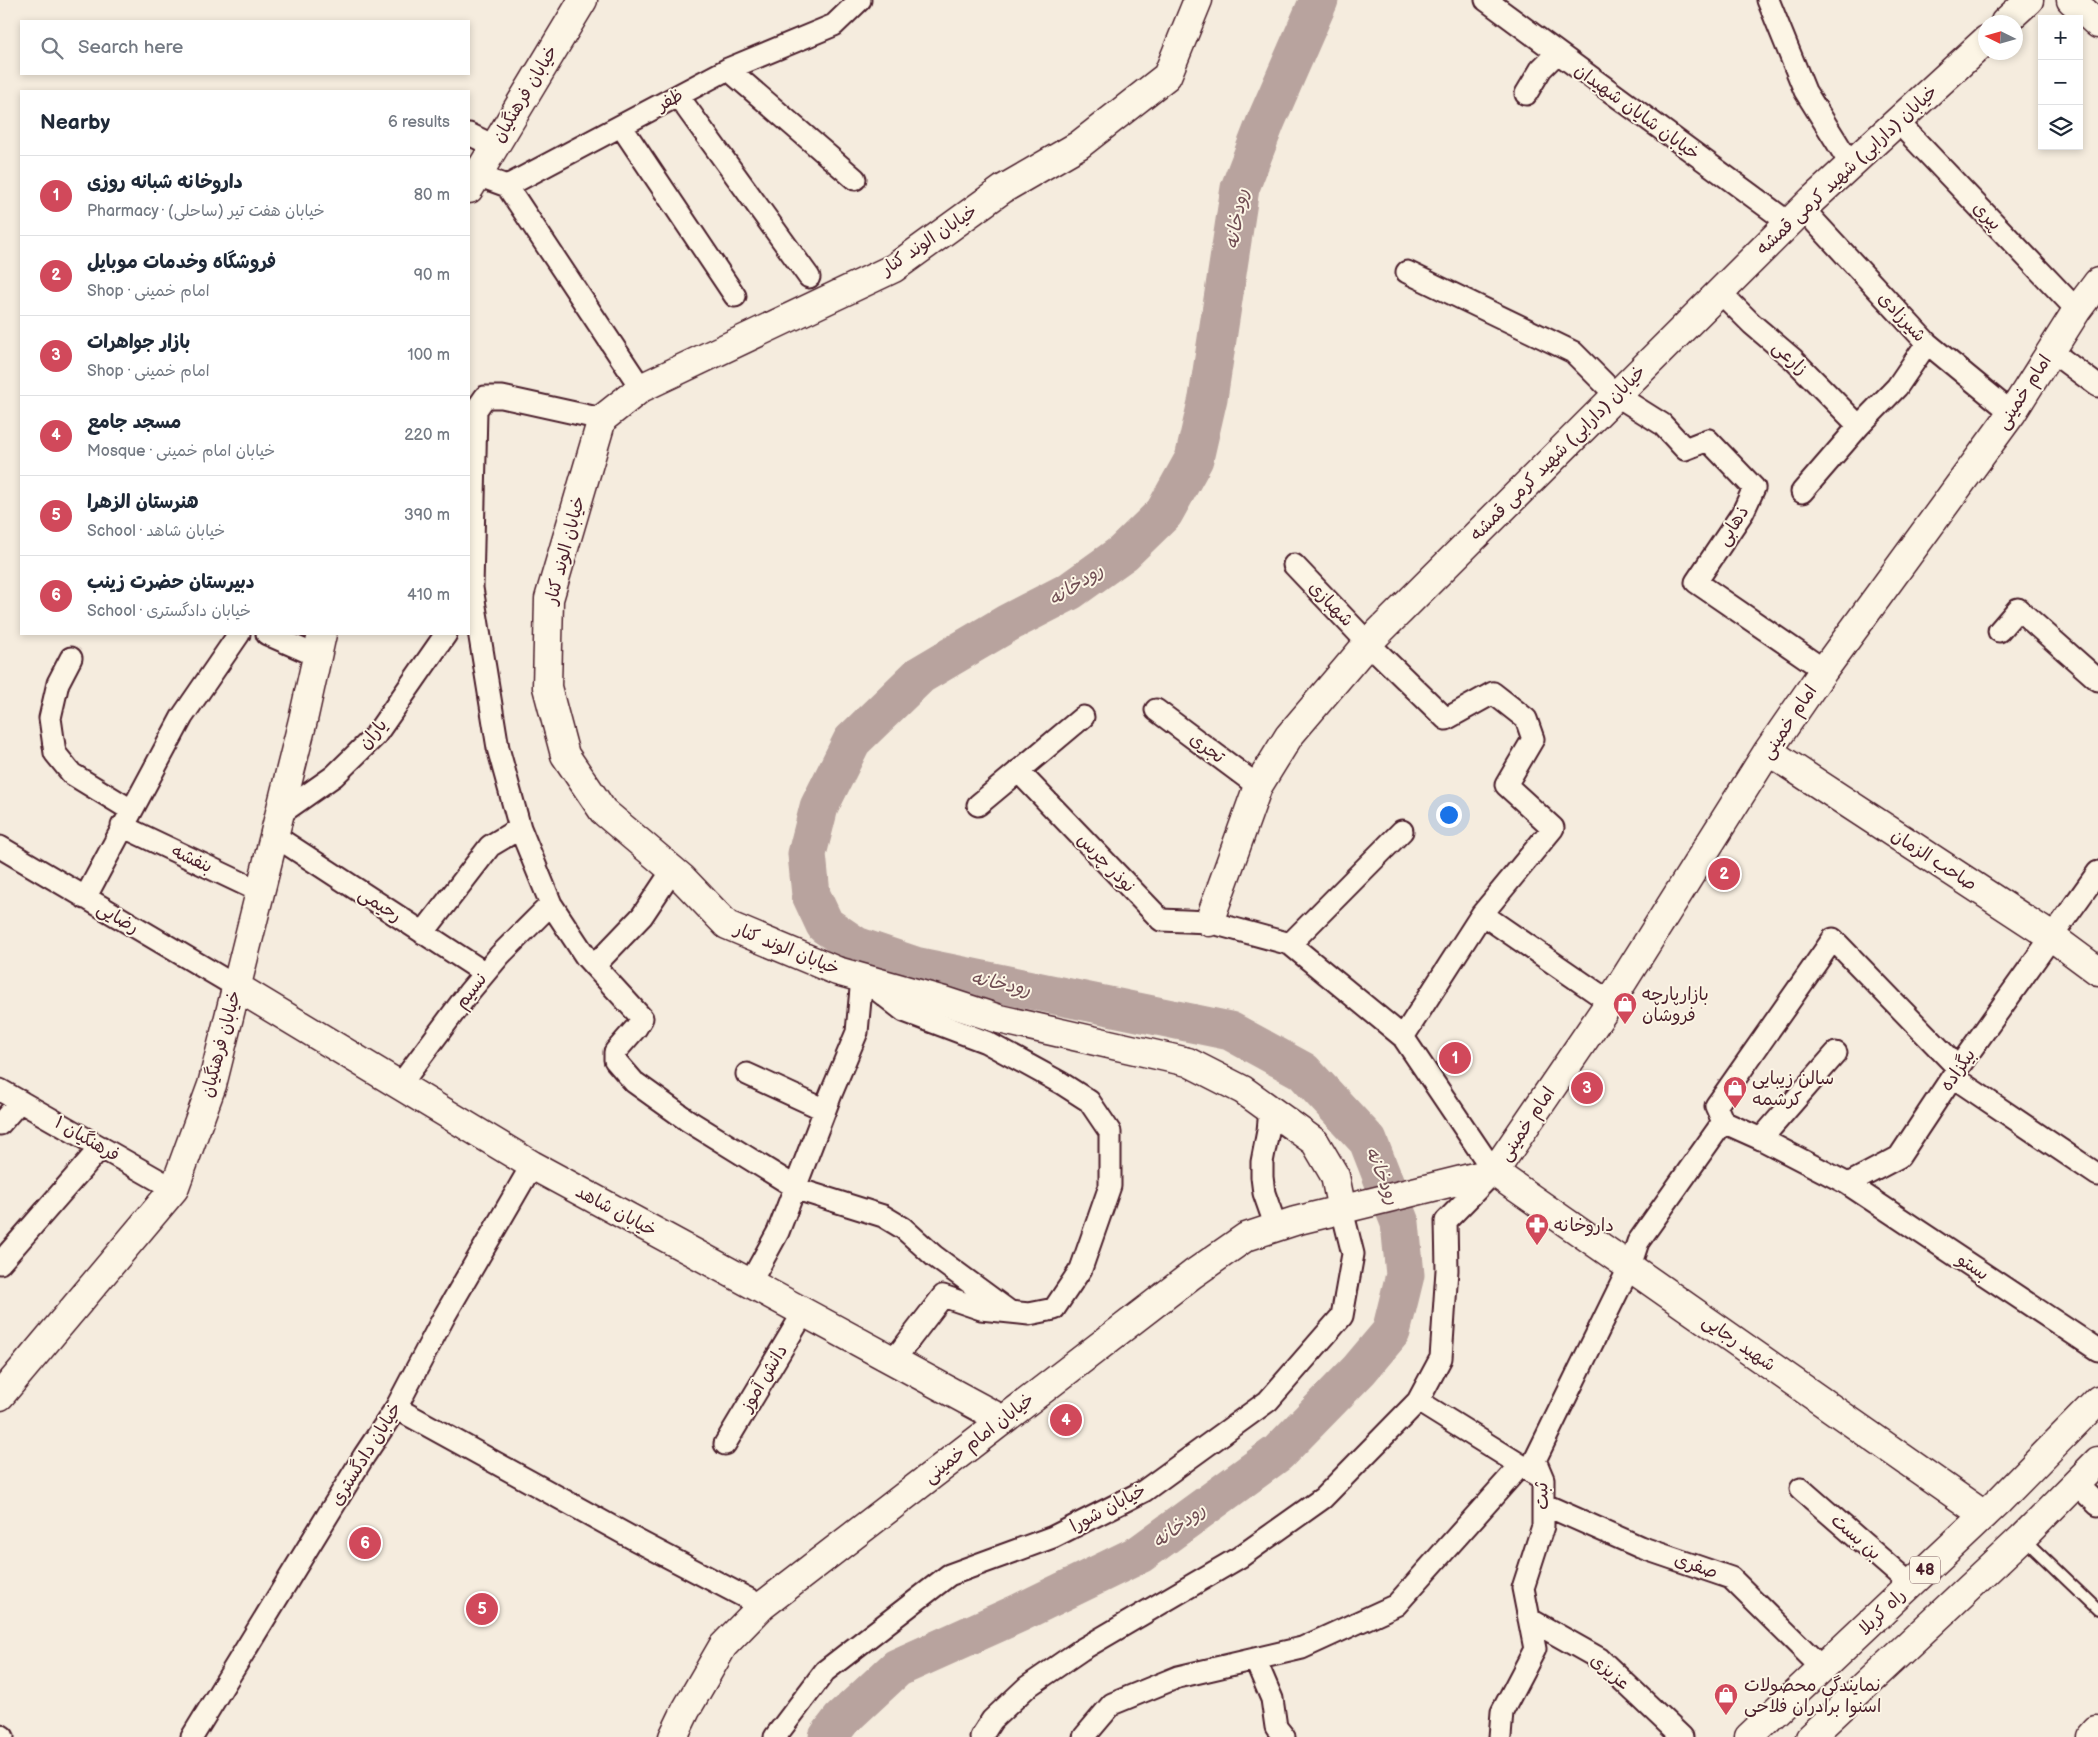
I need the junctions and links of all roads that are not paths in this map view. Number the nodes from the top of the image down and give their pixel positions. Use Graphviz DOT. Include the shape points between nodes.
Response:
graph roads {
  1 [pos="582,0"];
  2 [pos="860,0"];
  3 [pos="1198,0"];
  4 [pos="1486,0"];
  5 [pos="1768,0"];
  6 [pos="2029,0"];
  7 [pos="2071,0"];
  8 [pos="2013,15"];
  9 [pos="2098,24"];
  10 [pos="1978,47"];
  11 [pos="1557,53"];
  12 [pos="728,69"];
  13 [pos="1526,94"];
  14 [pos="678,96"];
  15 [pos="1897,122"];
  16 [pos="621,126"];
  17 [pos="470,134"];
  18 [pos="494,146"];
  19 [pos="1851,165"];
  20 [pos="855,178"];
  21 [pos="473,182"];
  22 [pos="507,186"];
  23 [pos="1796,216"];
  24 [pos="1407,272"];
  25 [pos="809,277"];
  26 [pos="2098,282"];
  27 [pos="1720,292"];
  28 [pos="735,296"];
  29 [pos="2077,310"];
  30 [pos="1927,344"];
  31 [pos="2051,351"];
  32 [pos="2098,386"];
  33 [pos="641,388"];
  34 [pos="1616,396"];
  35 [pos="2012,413"];
  36 [pos="602,419"];
  37 [pos="1858,426"];
  38 [pos="1802,492"];
  39 [pos="1294,565"];
  40 [pos="471,591"];
  41 [pos="1999,631"];
  42 [pos="238,635"];
  43 [pos="271,635"];
  44 [pos="445,635"];
  45 [pos="1368,643"];
  46 [pos="320,645"];
  47 [pos="72,658"];
  48 [pos="1824,670"];
  49 [pos="2098,680"];
  50 [pos="1156,710"];
  51 [pos="1083,717"];
  52 [pos="1768,751"];
  53 [pos="1018,771"];
  54 [pos="1258,786"];
  55 [pos="978,805"];
  56 [pos="126,818"];
  57 [pos="277,825"];
  58 [pos="520,828"];
  59 [pos="1402,831"];
  60 [pos="0,848"];
  61 [pos="672,871"];
  62 [pos="2098,872"];
  63 [pos="261,892"];
  64 [pos="84,898"];
  65 [pos="551,904"];
  66 [pos="1482,914"];
  67 [pos="1209,922"];
  68 [pos="423,933"];
  69 [pos="2052,937"];
  70 [pos="1290,944"];
  71 [pos="594,966"];
  72 [pos="2098,971"];
  73 [pos="485,973"];
  74 [pos="862,978"];
  75 [pos="237,987"];
  76 [pos="1610,1002"];
  77 [pos="1403,1037"];
  78 [pos="1836,1052"];
  79 [pos="1956,1073"];
  80 [pos="747,1074"];
  81 [pos="400,1085"];
  82 [pos="0,1090"];
  83 [pos="20,1101"];
  84 [pos="825,1110"];
  85 [pos="1270,1110"];
  86 [pos="1723,1122"];
  87 [pos="0,1124"];
  88 [pos="1761,1139"];
  89 [pos="101,1148"];
  90 [pos="532,1165"];
  91 [pos="1494,1172"];
  92 [pos="2098,1175"];
  93 [pos="1848,1184"];
  94 [pos="796,1188"];
  95 [pos="174,1189"];
  96 [pos="1355,1207"];
  97 [pos="1276,1227"];
  98 [pos="0,1264"];
  99 [pos="1630,1266"];
  100 [pos="750,1283"];
  101 [pos="804,1312"];
  102 [pos="1010,1312"];
  103 [pos="2098,1350"];
  104 [pos="893,1361"];
  105 [pos="0,1396"];
  106 [pos="2098,1400"];
  107 [pos="1418,1401"];
  108 [pos="396,1408"];
  109 [pos="1003,1420"];
  110 [pos="725,1444"];
  111 [pos="2098,1460"];
  112 [pos="1521,1465"];
  113 [pos="1543,1478"];
  114 [pos="2076,1484"];
  115 [pos="1801,1489"];
  116 [pos="1543,1504"];
  117 [pos="2098,1505"];
  118 [pos="1984,1515"];
  119 [pos="2023,1537"];
  120 [pos="1910,1584"];
  121 [pos="762,1606"];
  122 [pos="2098,1610"];
  123 [pos="1529,1619"];
  124 [pos="1255,1659"];
  125 [pos="1822,1668"];
  126 [pos="2098,1729"];
  127 [pos="0,1735"];
  128 [pos="3,1737"];
  129 [pos="192,1737"];
  130 [pos="673,1737"];
  131 [pos="775,1737"];
  132 [pos="981,1737"];
  133 [pos="1084,1737"];
  134 [pos="1284,1737"];
  135 [pos="1500,1737"];
  136 [pos="1682,1737"];
  137 [pos="1749,1737"];
  138 [pos="1810,1737"];
  139 [pos="2091,1737"];
  1 -- 18 [label="street, خیابان فرهنگیان"];
  2 -- 12 [label="street, ظفر" via="834,25"];
  3 -- 33 [label="street, خیابان الوند کنار" via="1167,76 1079,145 1003,189 894,268"];
  4 -- 11 [label="street, خیابان شایان شهیدان"];
  5 -- 19 [label="street" via="1805,92"];
  6 -- 8 [label="street"];
  7 -- 9 [label="street"];
  10 -- 15 [label="street, خیابان (دارابی) شهید کرمی قمشه"];
  11 -- 13 [label="street" via="1541,69"];
  11 -- 23 [label="street, خیابان شایان شهیدان"];
  12 -- 14 [label="street, ظفر"];
  12 -- 20 [label="street"];
  14 -- 16 [label="street, ظفر"];
  14 -- 25 [label="street"];
  15 -- 19 [label="street, خیابان (دارابی) شهید کرمی قمشه"];
  15 -- 29 [label="street, پیری"];
  16 -- 22 [label="street, ظفر"];
  16 -- 28 [label="street"];
  17 -- 18 [label="street"];
  18 -- 21 [label="street, خیابان فرهنگیان"];
  19 -- 23 [label="street, خیابان (دارابی) شهید کرمی قمشه"];
  21 -- 22 [label="street"];
  22 -- 33 [label="street"];
  23 -- 27 [label="street, خیابان (دارابی) شهید کرمی قمشه"];
  23 -- 30 [label="street, شیرزادی"];
  24 -- 34 [label="street" via="1573,352"];
  26 -- 29 [label="street, امام خمینی"];
  27 -- 34 [label="street, خیابان (دارابی) شهید کرمی قمشه"];
  27 -- 37 [label="street, زارعی" via="1793,359"];
  29 -- 31 [label="street, امام خمینی"];
  30 -- 35 [label="street, شیرزادی"];
  30 -- 37 [label="street" via="1897,387"];
  31 -- 32 [label="street"];
  31 -- 35 [label="street, امام خمینی"];
  33 -- 36 [label="street, خیابان الوند کنار"];
  34 -- 45 [label="street, خیابان (دارابی) شهید کرمی قمشه"];
  34 -- 48 [label="street, ذهابی" via="1662,424 1685,449 1708,440 1754,488 1696,582"];
  35 -- 48 [label="street, امام خمینی"];
  36 -- 40 [label="street" via="502,397 485,397 476,410"];
  36 -- 61 [label="street, خیابان الوند کنار" via="549,599 547,687 565,755 603,811"];
  37 -- 38 [label="street"];
  39 -- 45 [label="street, شهبازی"];
  40 -- 58 [label="street" via="498,748"];
  41 -- 49 [label="street" via="2018,609"];
  42 -- 56 [label="street" via="182,717"];
  43 -- 46 [label="street"];
  44 -- 57 [label="street, یاران" via="375,736"];
  45 -- 54 [label="street, خیابان (دارابی) شهید کرمی قمشه" via="1289,736"];
  45 -- 66 [label="street, شهبازی" via="1446,719 1493,693 1526,718 1533,739 1506,785 1553,828"];
  46 -- 57 [label="street, خیابان فرهنگیان"];
  47 -- 56 [label="street, بنفشه" via="58,682 50,718 55,753 72,774"];
  48 -- 52 [label="street, امام خمینی"];
  50 -- 54 [label="street, تجری"];
  51 -- 53 [label="street"];
  52 -- 69 [label="street, صاحب الزمان"];
  52 -- 76 [label="street, امام خمینی"];
  53 -- 55 [label="street"];
  53 -- 67 [label="street, نوذر چرس" via="1161,920"];
  54 -- 67 [label="street, خیابان (دارابی) شهید کرمی قمشه"];
  56 -- 63 [label="street, بنفشه"];
  56 -- 64 [label="street"];
  57 -- 63 [label="street, خیابان فرهنگیان"];
  57 -- 68 [label="street, رحیمی"];
  58 -- 65 [label="street"];
  58 -- 68 [label="street" via="490,846"];
  59 -- 70 [label="street"];
  60 -- 64 [label="street, رضایی"];
  61 -- 71 [label="street" via="642,916"];
  61 -- 74 [label="street, خیابان الوند کنار" via="727,925 837,971"];
  62 -- 69 [label="street, بیگزاده"];
  63 -- 75 [label="street, خیابان فرهنگیان"];
  64 -- 75 [label="street, رضایی"];
  65 -- 71 [label="street"];
  65 -- 73 [label="street, نسیم"];
  66 -- 76 [label="street"];
  66 -- 77 [label="street"];
  67 -- 70 [label="street, نوذر چرس"];
  68 -- 73 [label="street, رحیمی"];
  69 -- 72 [label="street, صاحب الزمان"];
  69 -- 79 [label="street, بیگزاده"];
  70 -- 77 [label="street"];
  71 -- 94 [label="street" via="642,1018 615,1052 614,1060 621,1068 634,1082 687,1120"];
  73 -- 81 [label="street, نسیم"];
  74 -- 84 [label="street" via="858,1032"];
  74 -- 85 [label="street, خیابان الوند کنار" via="999,1019 1188,1062 1243,1090"];
  74 -- 102 [label="street" via="904,1011 986,1042 1089,1101 1110,1132 1110,1186 1081,1269 1054,1308 1029,1314"];
  75 -- 81 [label="street, خیابان شاهد"];
  75 -- 95 [label="street, خیابان فرهنگیان" via="212,1084"];
  76 -- 91 [label="street, امام خمینی"];
  77 -- 91 [label="street"];
  78 -- 88 [label="street"];
  79 -- 86 [label="street" via="1833,939 1716,1106"];
  79 -- 92 [label="street"];
  79 -- 93 [label="street, بیگزاده" via="1899,1156"];
  80 -- 84 [label="street"];
  81 -- 90 [label="street, خیابان شاهد"];
  82 -- 83 [label="street, فرهنگیان ۱"];
  83 -- 87 [label="street"];
  83 -- 89 [label="street, فرهنگیان ۱"];
  84 -- 94 [label="street"];
  85 -- 96 [label="street, خیابان الوند کنار" via="1315,1142"];
  85 -- 97 [label="street" via="1262,1177"];
  86 -- 88 [label="street, بستو"];
  86 -- 99 [label="street" via="1638,1242"];
  88 -- 93 [label="street, بستو"];
  89 -- 95 [label="street, فرهنگیان ۱"];
  89 -- 98 [label="street"];
  90 -- 100 [label="street, خیابان شاهد"];
  90 -- 108 [label="street, خیابان دادگستری"];
  91 -- 96 [label="street, خیابان امام خمینی"];
  91 -- 99 [label="street, شهید رجایی"];
  91 -- 107 [label="street" via="1446,1221 1448,1270 1441,1358"];
  93 -- 103 [label="street, بستو"];
  94 -- 100 [label="street" via="778,1232"];
  94 -- 102 [label="street" via="883,1216"];
  95 -- 105 [label="street, خیابان فرهنگیان"];
  96 -- 97 [label="street, خیابان امام خمینی"];
  96 -- 131 [label="street, خیابان شورا" via="1353,1254 1342,1316 1268,1401 1144,1491 1053,1537 948,1575 825,1671"];
  97 -- 109 [label="street, خیابان امام خمینی" via="1246,1237 1193,1274"];
  99 -- 113 [label="street, ثبت" via="1535,1460"];
  99 -- 118 [label="street, شهید رجایی"];
  100 -- 101 [label="street, خیابان شاهد"];
  101 -- 104 [label="street, خیابان شاهد"];
  101 -- 110 [label="street, دانش آموز"];
  102 -- 104 [label="street" via="982,1309 943,1296"];
  104 -- 109 [label="street, خیابان شاهد"];
  106 -- 118 [label="street, راه کربلا / 48"];
  107 -- 112 [label="street"];
  107 -- 132 [label="street" via="1323,1498 1240,1557 1081,1650 1027,1687 992,1720"];
  108 -- 121 [label="street"];
  108 -- 129 [label="street, خیابان دادگستری"];
  109 -- 121 [label="street, خیابان امام خمینی"];
  111 -- 114 [label="street, 48"];
  112 -- 113 [label="street"];
  112 -- 124 [label="street" via="1396,1605 1302,1648"];
  113 -- 116 [label="street, ثبت"];
  114 -- 117 [label="street"];
  114 -- 119 [label="street, 48"];
  115 -- 120 [label="street, بن بست"];
  116 -- 123 [label="street, ثبت" via="1542,1526 1523,1588"];
  116 -- 125 [label="street, صفری" via="1640,1547 1731,1578"];
  118 -- 120 [label="street, راه کربلا / 48"];
  119 -- 122 [label="lane"];
  119 -- 138 [label="street, 48"];
  120 -- 125 [label="street, راه کربلا / 48"];
  121 -- 130 [label="street, خیابان امام خمینی" via="723,1646"];
  123 -- 135 [label="street, ثبت" via="1534,1650 1502,1712"];
  123 -- 136 [label="street, عزیزی" via="1600,1659"];
  124 -- 133 [label="street" via="1178,1677 1112,1704"];
  124 -- 134 [label="street" via="1272,1699 1276,1727"];
  125 -- 137 [label="street, راه کربلا / 48"];
  126 -- 139 [label="street"];
  127 -- 128 [label="street"];
}
